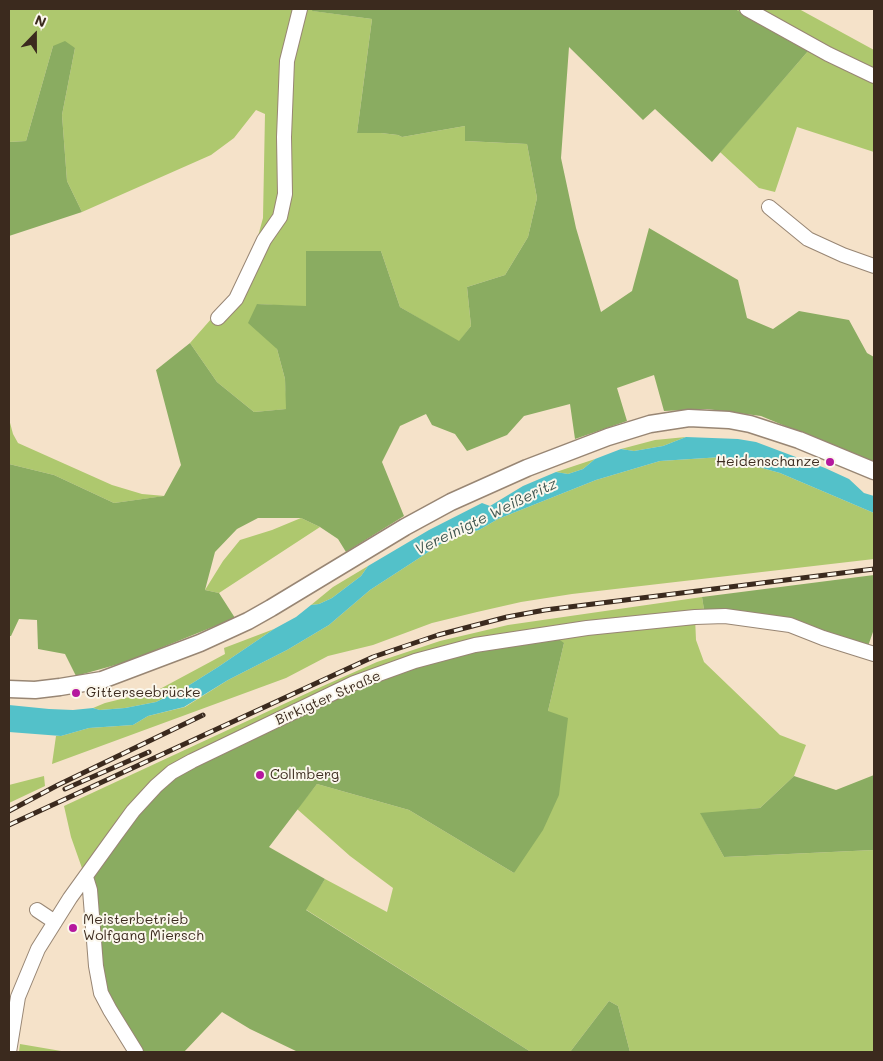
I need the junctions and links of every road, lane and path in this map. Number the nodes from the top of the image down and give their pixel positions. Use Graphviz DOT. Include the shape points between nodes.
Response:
graph roads {
  1 [pos="300,9"];
  2 [pos="747,9"];
  3 [pos="874,76"];
  4 [pos="769,208"];
  5 [pos="874,266"];
  6 [pos="218,318"];
  7 [pos="874,472"];
  8 [pos="874,654"];
  9 [pos="9,689"];
  10 [pos="86,877"];
  11 [pos="37,910"];
  12 [pos="55,922"];
  13 [pos="9,1052"];
  14 [pos="136,1052"];
  1 -- 6 [label="street" via="287,61 284,137 289,194 236,299"];
  2 -- 3 [label="street"];
  4 -- 5 [label="street" via="808,239"];
  7 -- 9 [label="main road" via="800,440 750,424 689,418 650,424 527,468 451,502 405,526 263,613 200,642 102,680 36,690"];
  8 -- 10 [label="street, Birkigter Straße" via="790,625 725,616 550,633 475,645 415,661 354,683 172,772 133,811"];
  10 -- 12 [label="street, Birkigter Straße"];
  10 -- 14 [label="street" via="102,993"];
  11 -- 12 [label="street"];
  12 -- 13 [label="street, Birkigter Straße" via="38,949 18,997"];
}
